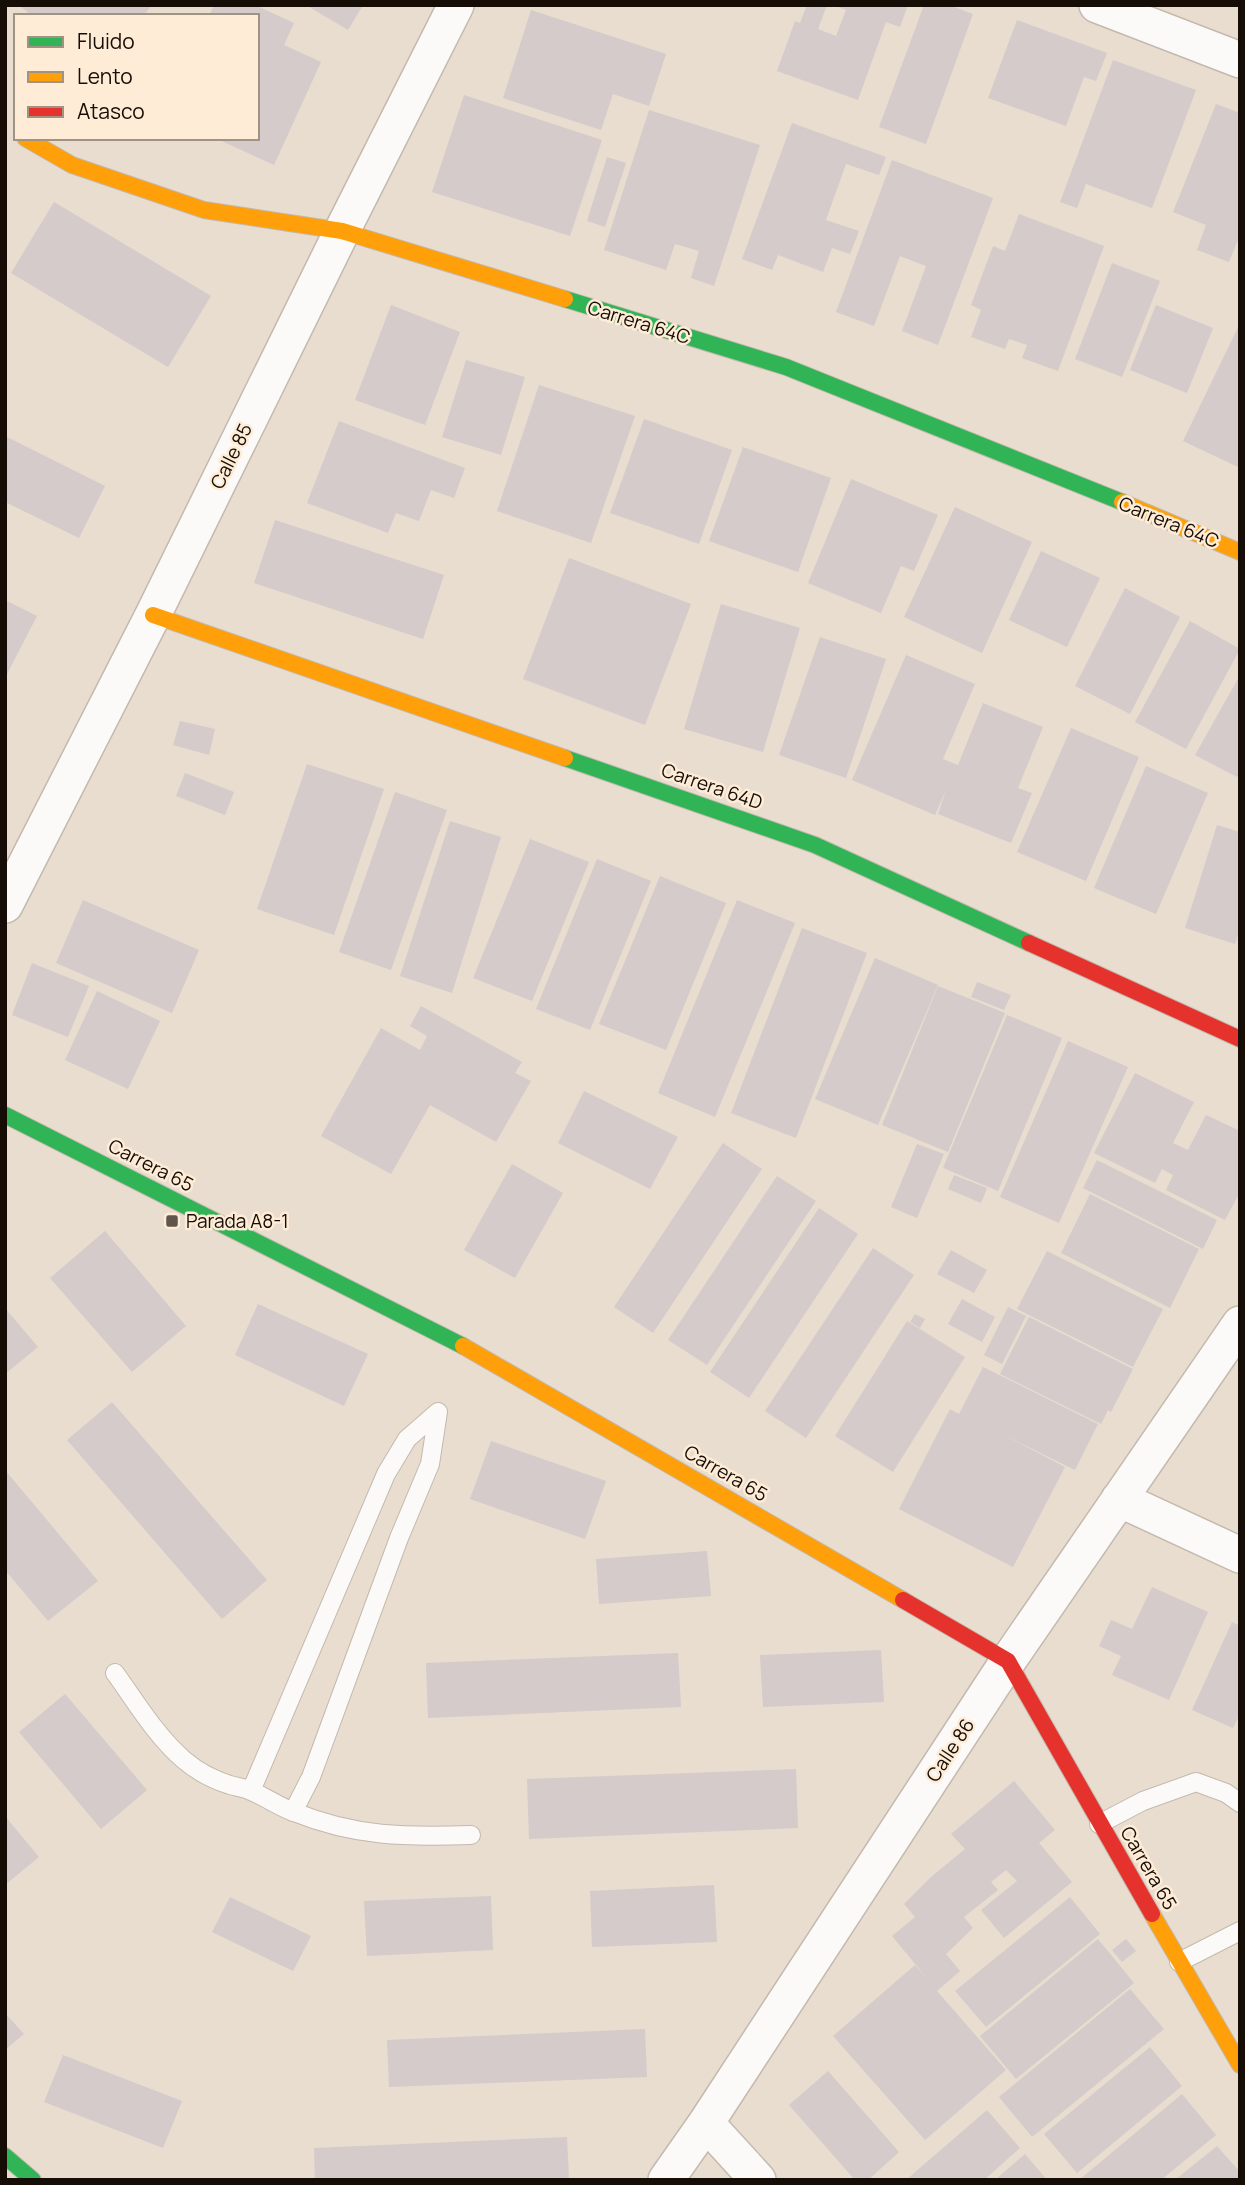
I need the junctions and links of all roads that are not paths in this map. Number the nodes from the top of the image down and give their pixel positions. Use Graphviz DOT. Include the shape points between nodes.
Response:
graph roads {
  1 [pos="456,5"];
  2 [pos="1097,5"];
  3 [pos="1240,60"];
  4 [pos="28,140"];
  5 [pos="342,230"];
  6 [pos="1240,552"];
  7 [pos="153,615"];
  8 [pos="5,905"];
  9 [pos="1240,1039"];
  10 [pos="5,1115"];
  11 [pos="1240,1324"];
  12 [pos="1119,1499"];
  13 [pos="1240,1555"];
  14 [pos="1008,1661"];
  15 [pos="115,1673"];
  16 [pos="251,1791"];
  17 [pos="1240,1803"];
  18 [pos="293,1812"];
  19 [pos="1099,1824"];
  20 [pos="471,1835"];
  21 [pos="1240,1931"];
  22 [pos="1180,1962"];
  23 [pos="1237,2054"];
  24 [pos="706,2123"];
  25 [pos="5,2156"];
  26 [pos="33,2180"];
  27 [pos="666,2180"];
  28 [pos="758,2180"];
  1 -- 5 [label="street, Calle 85"];
  2 -- 3 [label="street"];
  4 -- 5 [label="street, Carrera 64C" via="72,165 204,210"];
  5 -- 6 [label="street, Carrera 64C" via="786,367"];
  5 -- 7 [label="street, Calle 85"];
  7 -- 8 [label="street, Calle 85"];
  7 -- 9 [label="street, Carrera 64D" via="815,845"];
  10 -- 14 [label="street, Carrera 65" via="476,1353"];
  11 -- 12 [label="street, Calle 86"];
  12 -- 13 [label="street"];
  12 -- 14 [label="street, Calle 86"];
  14 -- 19 [label="street, Carrera 65"];
  14 -- 24 [label="street, Calle 86"];
  15 -- 16 [label="lane" via="186,1761 207,1775"];
  16 -- 18 [label="lane"];
  16 -- 18 [label="lane" via="386,1475 407,1438 438,1412 430,1464 311,1777"];
  17 -- 19 [label="lane" via="1196,1782 1143,1801"];
  18 -- 20 [label="lane" via="374,1834"];
  19 -- 22 [label="street, Carrera 65"];
  21 -- 22 [label="lane"];
  22 -- 23 [label="street, Carrera 65"];
  24 -- 27 [label="street, Calle 86"];
  24 -- 28 [label="street"];
  25 -- 26 [label="street"];
}
